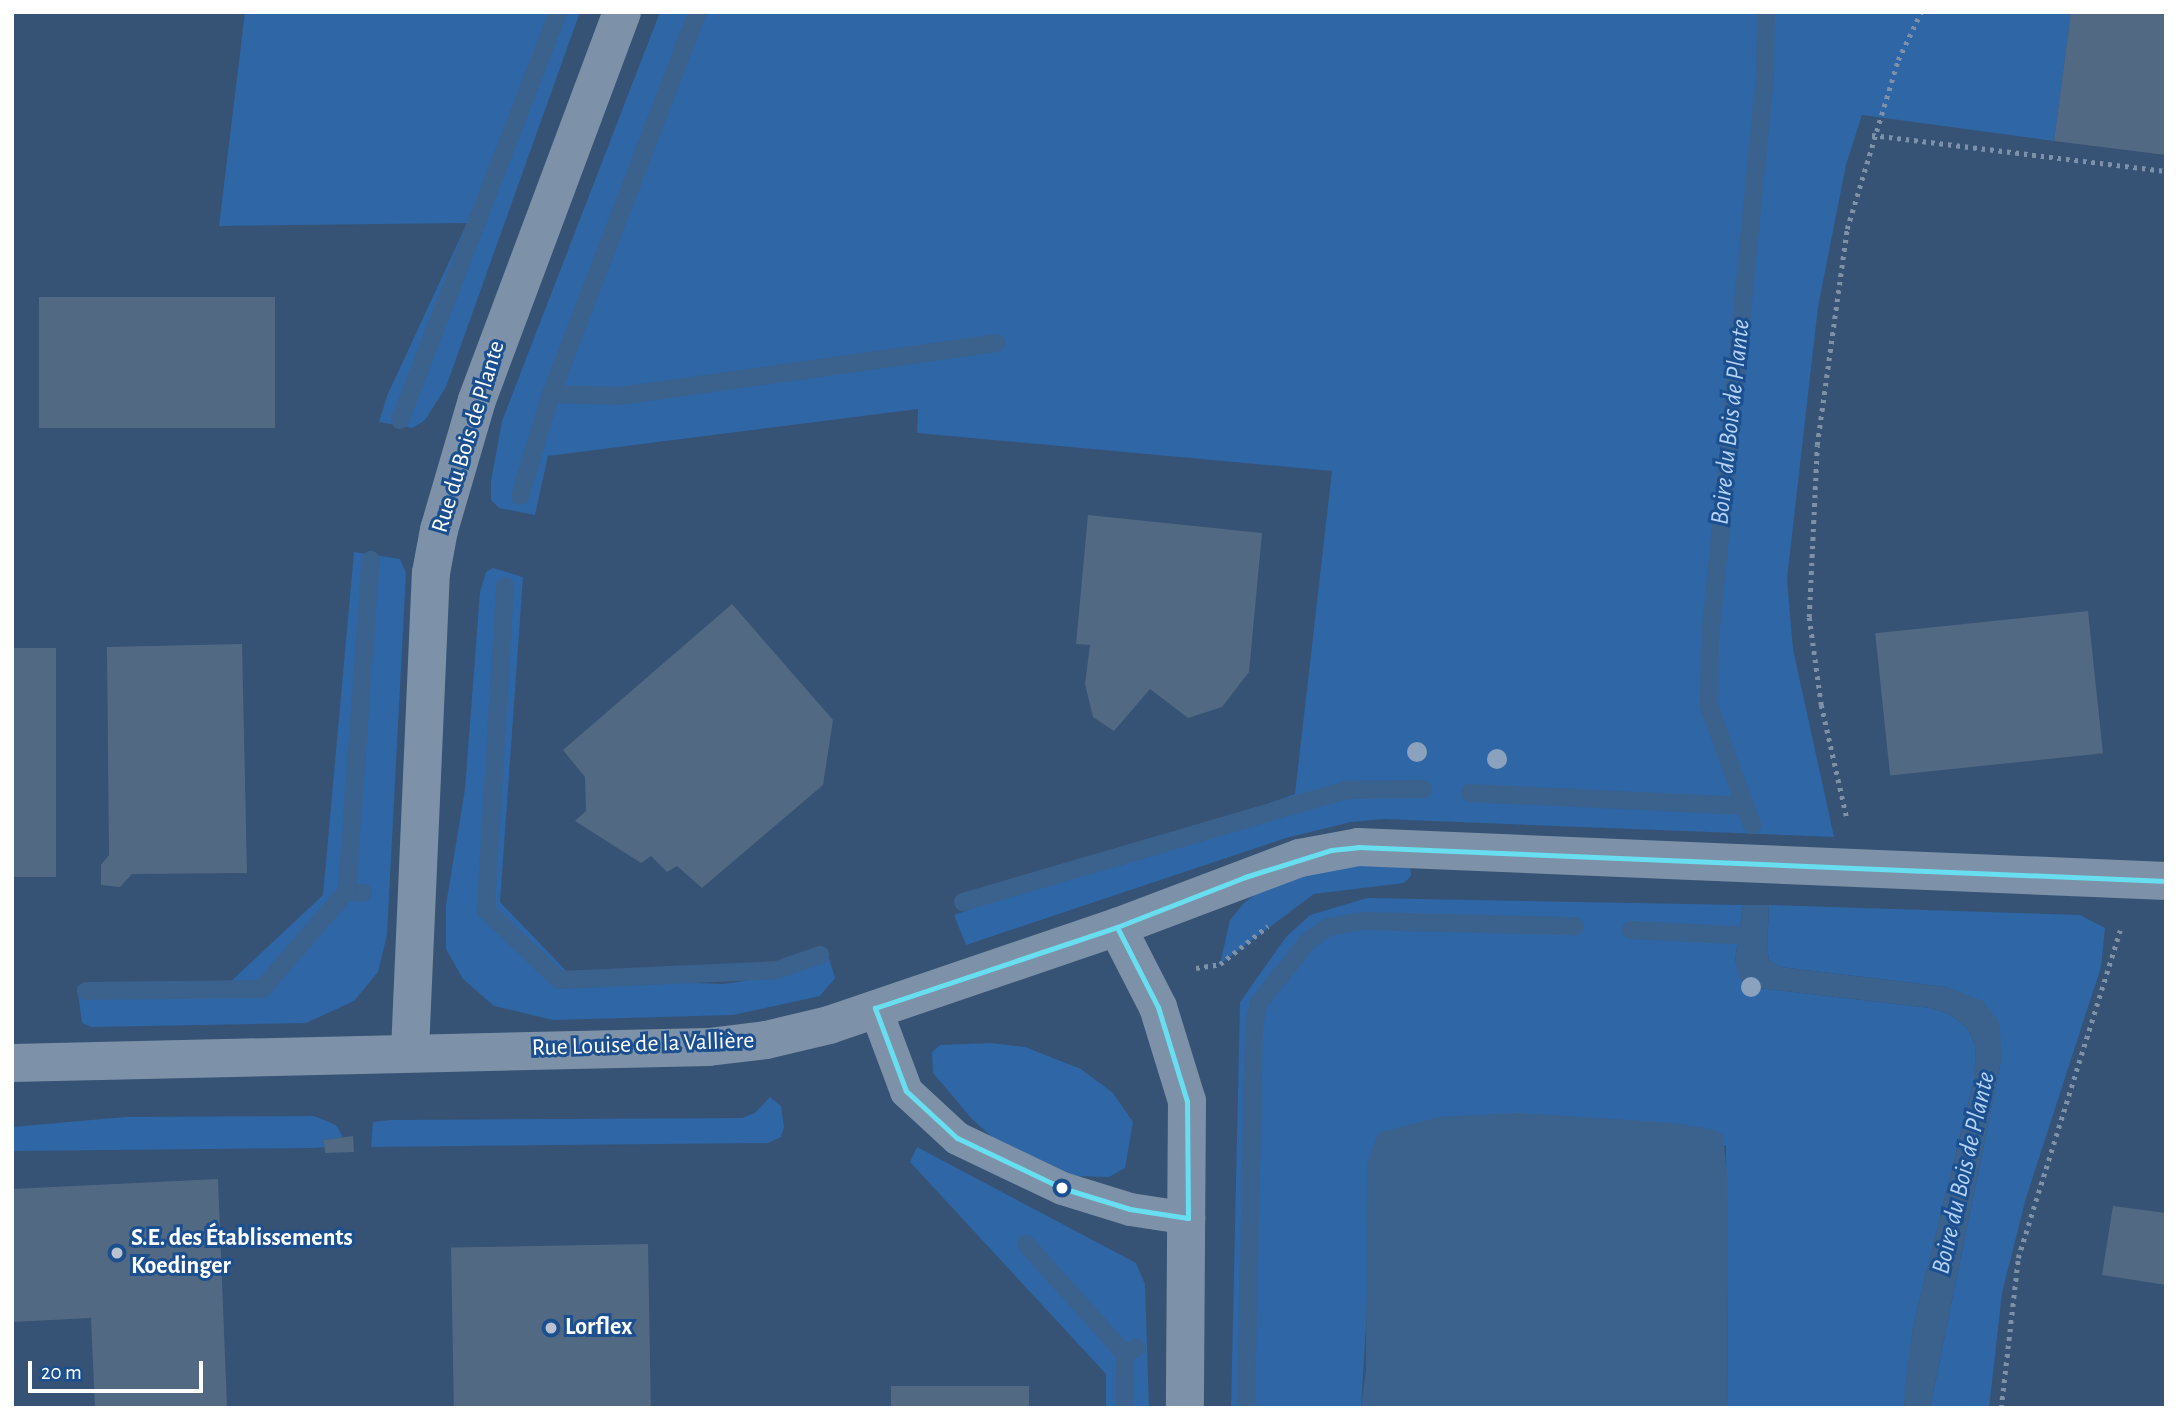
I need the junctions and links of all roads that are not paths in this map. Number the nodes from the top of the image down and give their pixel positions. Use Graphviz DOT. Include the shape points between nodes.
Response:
graph roads {
  1 [pos="622,12"];
  2 [pos="2151,880"];
  3 [pos="1117,928"];
  4 [pos="876,1008"];
  5 [pos="410,1051"];
  6 [pos="12,1063"];
  7 [pos="1188,1218"];
  8 [pos="1185,1408"];
  1 -- 5 [label="street, Rue du Bois de Plante" via="477,400 430,573"];
  2 -- 3 [label="street, Rue Louise de la Vallière" via="1358,847 1331,850 1245,877"];
  3 -- 4 [label="street, Rue Louise de la Vallière"];
  3 -- 7 [label="street" via="1158,1007 1175,1054 1186,1101"];
  4 -- 5 [label="street, Rue Louise de la Vallière" via="766,1040 709,1047"];
  4 -- 7 [label="lane" via="906,1091 957,1138 1062,1188 1130,1209"];
  5 -- 6 [label="street, Rue Louise de la Vallière"];
  7 -- 8 [label="street"];
}
